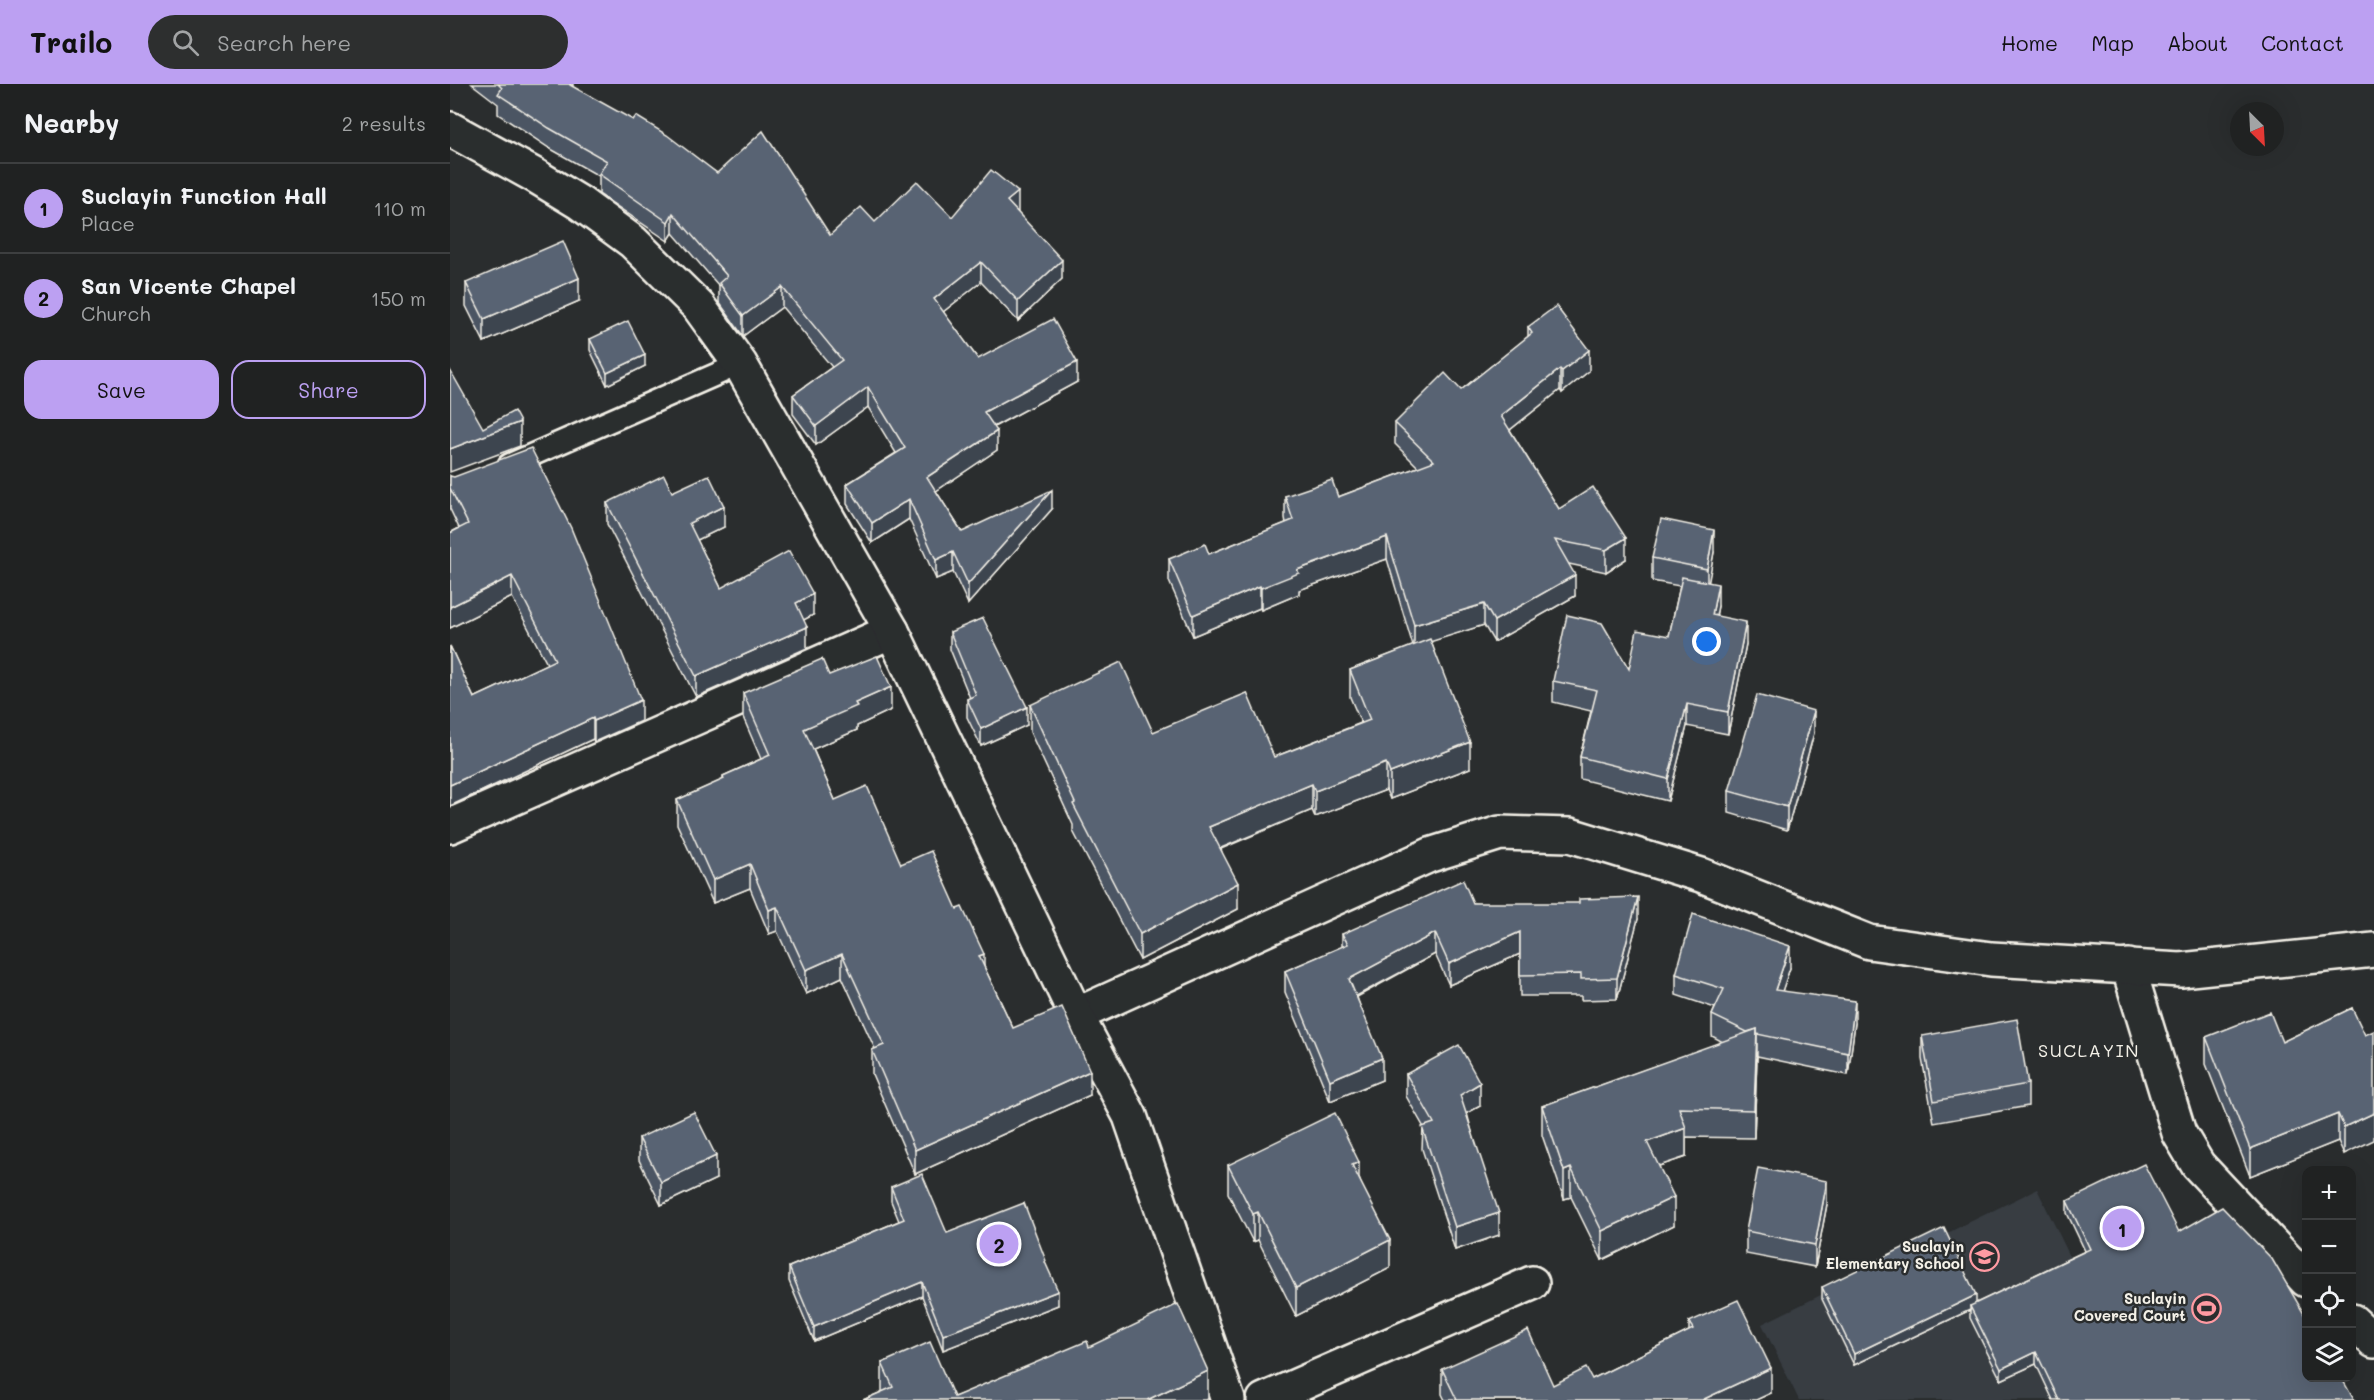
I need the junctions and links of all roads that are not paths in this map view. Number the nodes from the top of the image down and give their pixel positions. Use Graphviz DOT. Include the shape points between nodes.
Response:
graph roads {
  1 [pos="450,129"];
  2 [pos="740,364"];
  3 [pos="495,470"];
  4 [pos="892,631"];
  5 [pos="450,826"];
  6 [pos="2374,950"];
  7 [pos="2128,966"];
  8 [pos="1076,1015"];
  9 [pos="2302,1275"];
  10 [pos="1532,1283"];
  11 [pos="2356,1325"];
  12 [pos="2374,1341"];
  13 [pos="1228,1400"];
  14 [pos="1264,1400"];
  1 -- 2 [label="street" via="580,203 633,242 699,306"];
  2 -- 3 [label="lane"];
  2 -- 4 [label="street"];
  4 -- 5 [label="street"];
  4 -- 8 [label="street"];
  6 -- 7 [label="street" via="2181,970"];
  7 -- 8 [label="street" via="1991,959 1869,942 1701,875 1570,835 1500,833 1430,855"];
  7 -- 9 [label="street" via="2179,1133 2198,1166"];
  8 -- 13 [label="street" via="1130,1116"];
  10 -- 14 [label="street"];
  11 -- 12 [label="street"];
}
